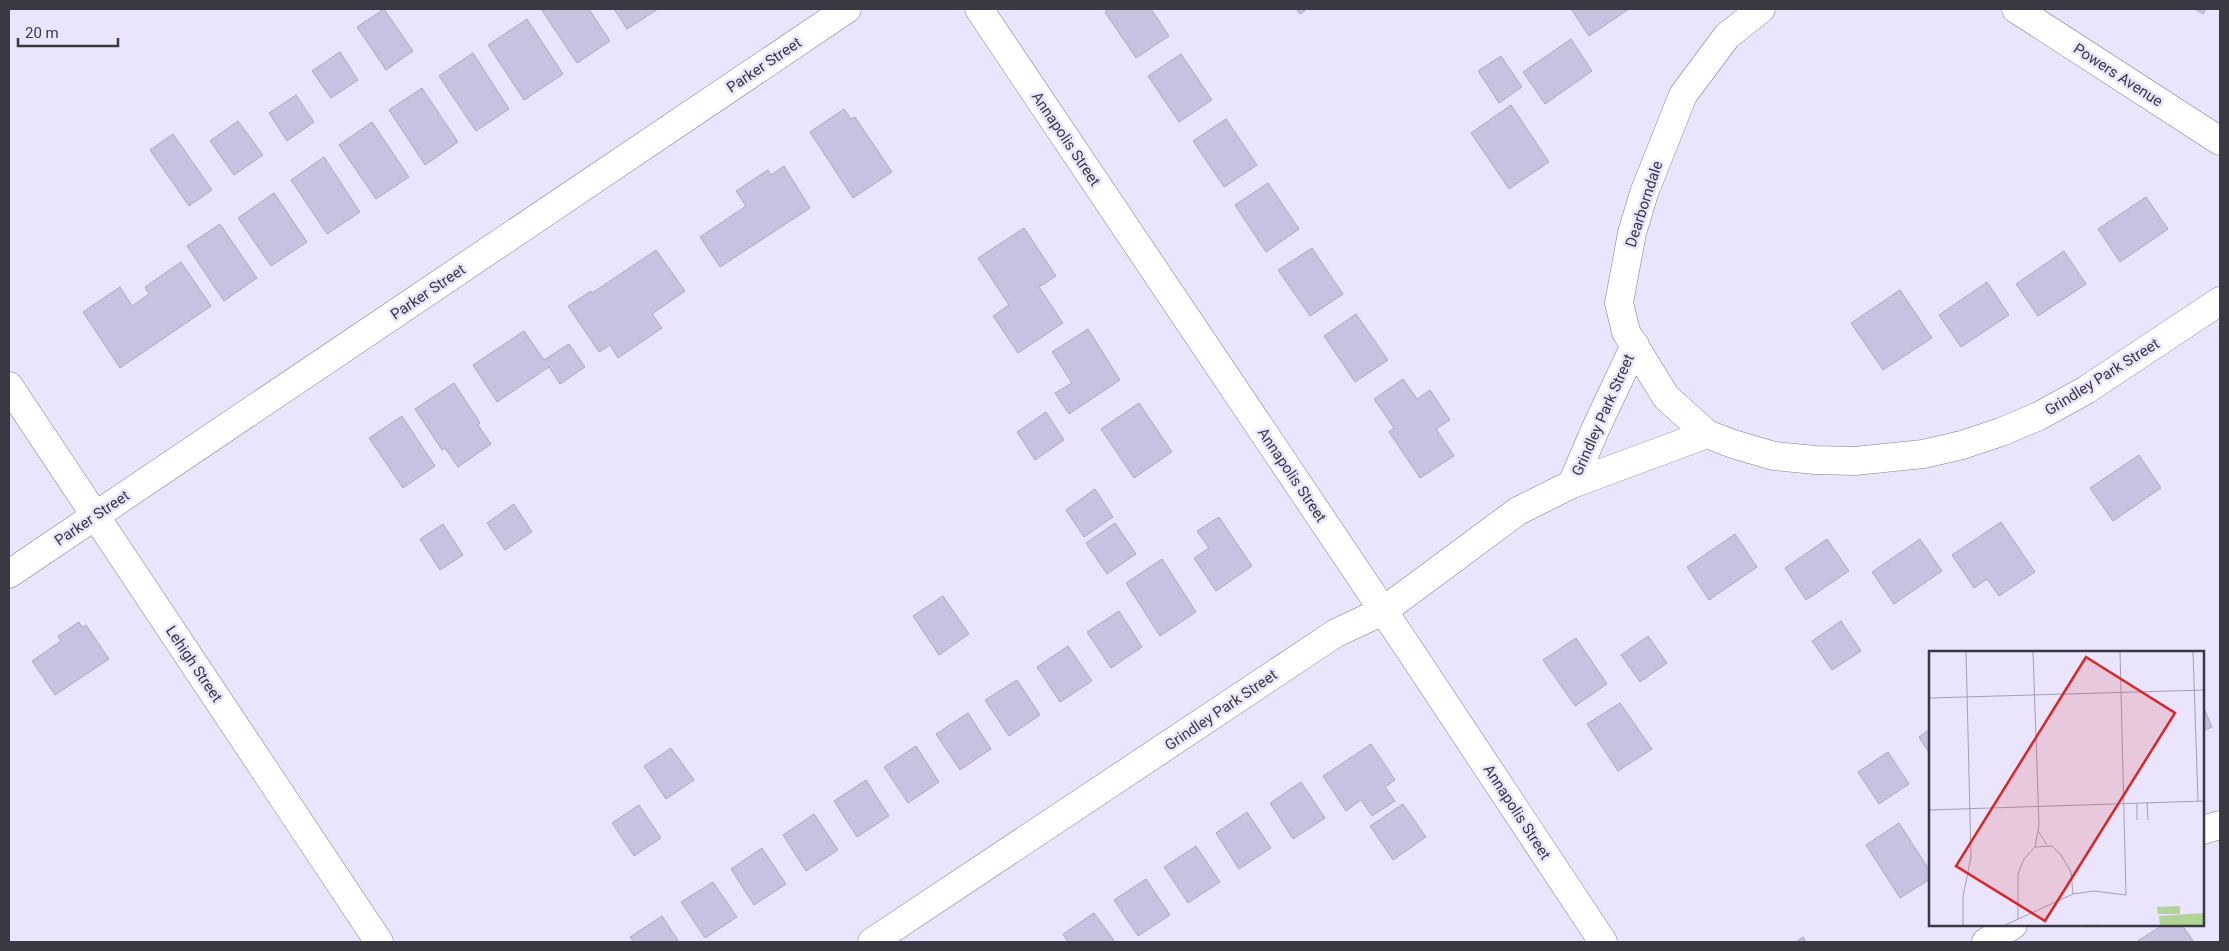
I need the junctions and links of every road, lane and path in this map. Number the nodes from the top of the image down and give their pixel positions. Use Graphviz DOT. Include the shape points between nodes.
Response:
graph roads {
  1 [pos="847,9"];
  2 [pos="979,9"];
  3 [pos="1761,9"];
  4 [pos="2016,9"];
  5 [pos="2220,141"];
  6 [pos="2220,301"];
  7 [pos="1635,346"];
  8 [pos="9,386"];
  9 [pos="1707,434"];
  10 [pos="1572,484"];
  11 [pos="95,516"];
  12 [pos="9,574"];
  13 [pos="1384,611"];
  14 [pos="2220,824"];
  15 [pos="2204,830"];
  16 [pos="2011,926"];
  17 [pos="379,942"];
  18 [pos="872,942"];
  19 [pos="1603,942"];
  20 [pos="1986,942"];
  1 -- 11 [label="street, Parker Street"];
  2 -- 13 [label="street, Annapolis Street"];
  3 -- 7 [label="street, Dearborndale" via="1727,36 1684,95 1644,193 1632,233 1619,303 1626,332"];
  4 -- 5 [label="street, Powers Avenue"];
  6 -- 9 [label="street, Grindley Park Street" via="2070,399 2039,416 1962,445 1923,454 1855,461 1815,460 1774,456"];
  7 -- 9 [label="street, Dearborndale" via="1666,397"];
  7 -- 10 [label="street, Grindley Park Street"];
  8 -- 11 [label="street, Lehigh Street"];
  9 -- 10 [label="street, Grindley Park Street"];
  10 -- 13 [label="street, Grindley Park Street" via="1518,511"];
  11 -- 12 [label="street, Parker Street"];
  11 -- 17 [label="street, Lehigh Street"];
  13 -- 18 [label="street, Grindley Park Street" via="1336,633"];
  13 -- 19 [label="street, Annapolis Street"];
  14 -- 15 [label="street"];
  16 -- 20 [label="street"];
}
